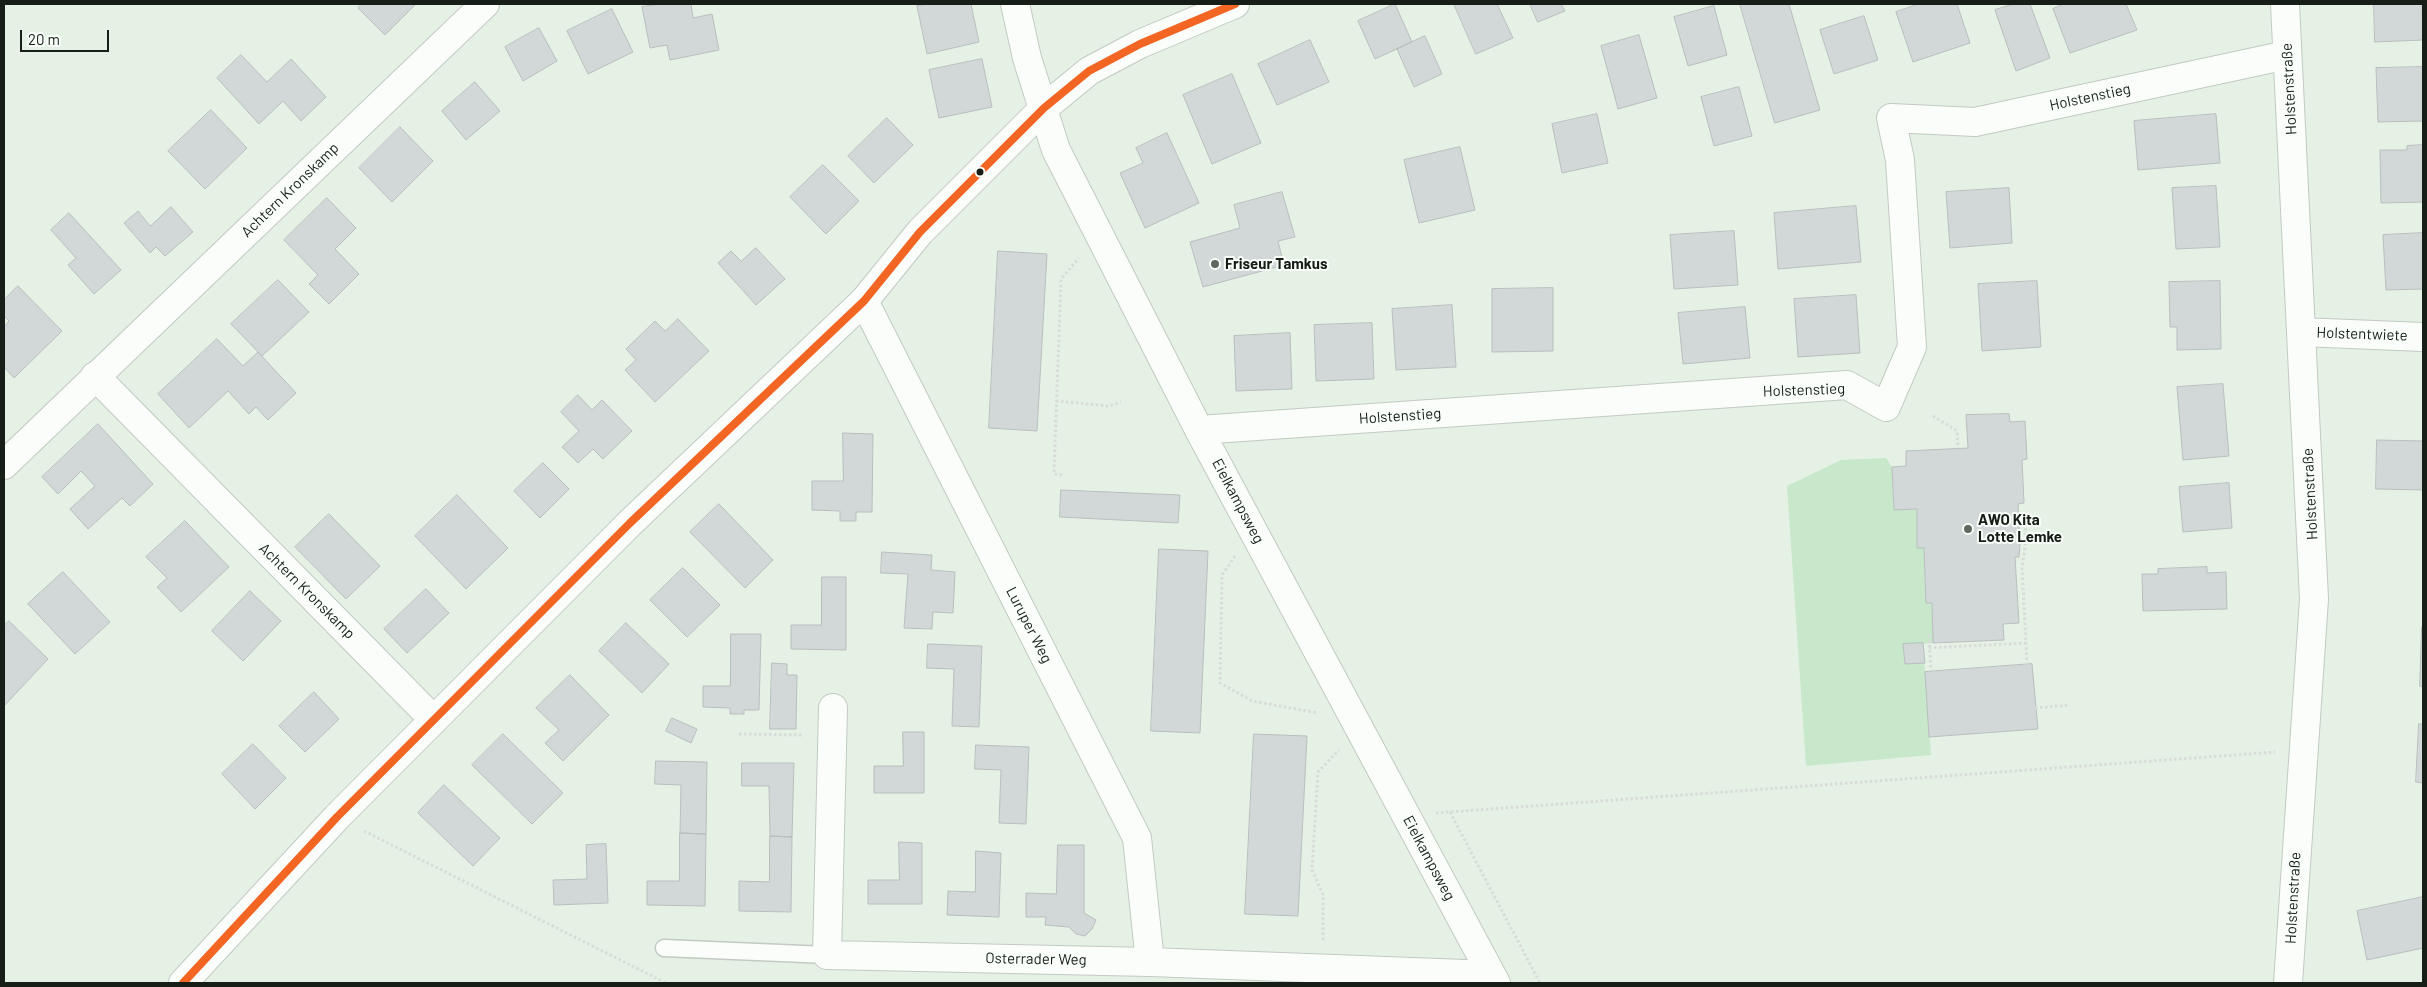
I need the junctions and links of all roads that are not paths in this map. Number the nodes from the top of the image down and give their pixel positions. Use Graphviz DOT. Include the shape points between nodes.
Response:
graph roads {
  1 [pos="485,4"];
  2 [pos="1016,4"];
  3 [pos="1235,4"];
  4 [pos="2285,4"];
  5 [pos="2287,55"];
  6 [pos="1044,108"];
  7 [pos="864,301"];
  8 [pos="2301,332"];
  9 [pos="2423,337"];
  10 [pos="95,376"];
  11 [pos="1199,430"];
  12 [pos="4,464"];
  13 [pos="833,708"];
  14 [pos="434,720"];
  15 [pos="664,948"];
  16 [pos="827,955"];
  17 [pos="1150,962"];
  18 [pos="1266,975"];
  19 [pos="1493,979"];
  20 [pos="183,983"];
  21 [pos="2288,983"];
  1 -- 10 [label="street, Achtern Kronskamp"];
  2 -- 6 [label="street, Eielkampsweg" via="1027,58"];
  3 -- 6 [label="street" via="1140,44 1089,71"];
  4 -- 5 [label="street, Holstenstraße"];
  5 -- 8 [label="street, Holstenstraße"];
  5 -- 11 [label="street, Holstenstieg" via="1975,122 1891,118 1900,160 1912,347 1886,407 1847,385"];
  6 -- 7 [label="street" via="920,232"];
  6 -- 11 [label="street, Eielkampsweg" via="1056,150"];
  7 -- 14 [label="street" via="630,523"];
  7 -- 17 [label="street, Luruper Weg" via="1137,838"];
  8 -- 9 [label="street, Holstentwiete"];
  8 -- 21 [label="street, Holstenstraße" via="2314,599"];
  10 -- 12 [label="street, Achtern Kronskamp"];
  10 -- 14 [label="street, Achtern Kronskamp"];
  11 -- 19 [label="street, Eielkampsweg"];
  13 -- 16 [label="street"];
  14 -- 20 [label="street" via="337,817"];
  15 -- 16 [label="lane"];
  16 -- 17 [label="street, Osterrader Weg"];
  17 -- 18 [label="street, Osterrader Weg"];
  18 -- 19 [label="street, Osterrader Weg" via="1323,968"];
}
